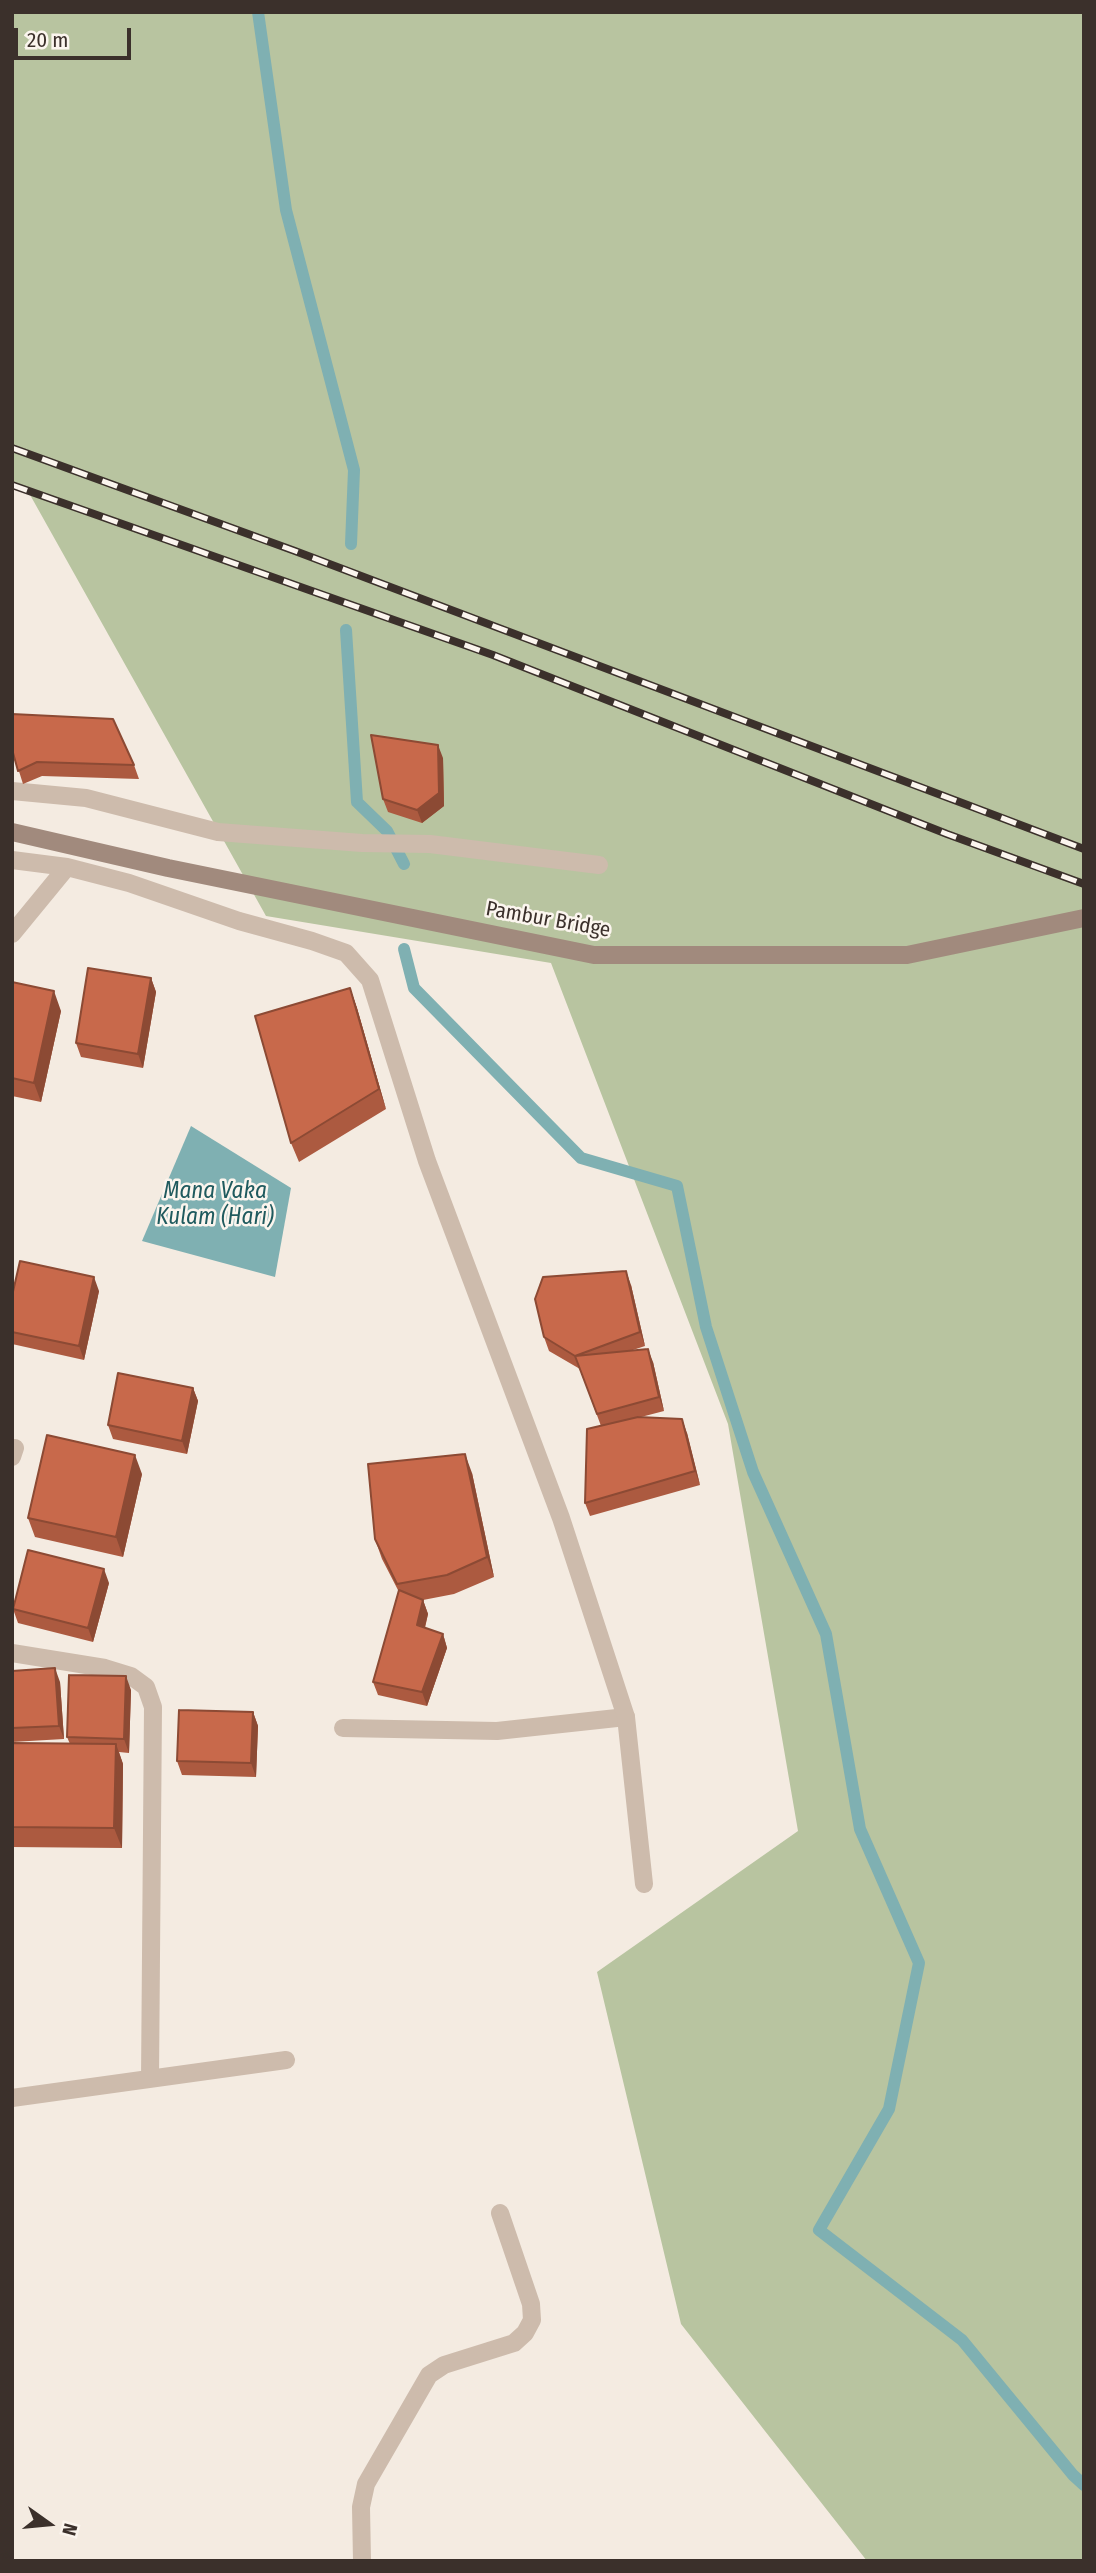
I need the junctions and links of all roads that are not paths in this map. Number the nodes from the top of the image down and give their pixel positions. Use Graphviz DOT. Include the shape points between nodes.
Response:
graph roads {
  1 [pos="12,790"];
  2 [pos="12,832"];
  3 [pos="12,860"];
  4 [pos="599,865"];
  5 [pos="67,867"];
  6 [pos="1084,918"];
  7 [pos="12,934"];
  8 [pos="12,1653"];
  9 [pos="626,1717"];
  10 [pos="343,1728"];
  11 [pos="644,1884"];
  12 [pos="286,2060"];
  13 [pos="150,2079"];
  14 [pos="12,2098"];
  15 [pos="500,2213"];
  16 [pos="362,2561"];
  1 -- 4 [label="street" via="86,799 218,832 430,844"];
  2 -- 6 [label="main road, Pambur Bridge" via="594,955 907,955"];
  3 -- 5 [label="street"];
  5 -- 7 [label="street"];
  5 -- 9 [label="street" via="346,953 369,980 427,1161 561,1518"];
  8 -- 13 [label="street" via="131,1676 146,1687 153,1707"];
  9 -- 10 [label="street" via="496,1731"];
  9 -- 11 [label="street"];
  12 -- 13 [label="street"];
  13 -- 14 [label="street"];
  15 -- 16 [label="street" via="531,2304 532,2320 514,2343 443,2365 429,2375 366,2484 360,2507"];
}
